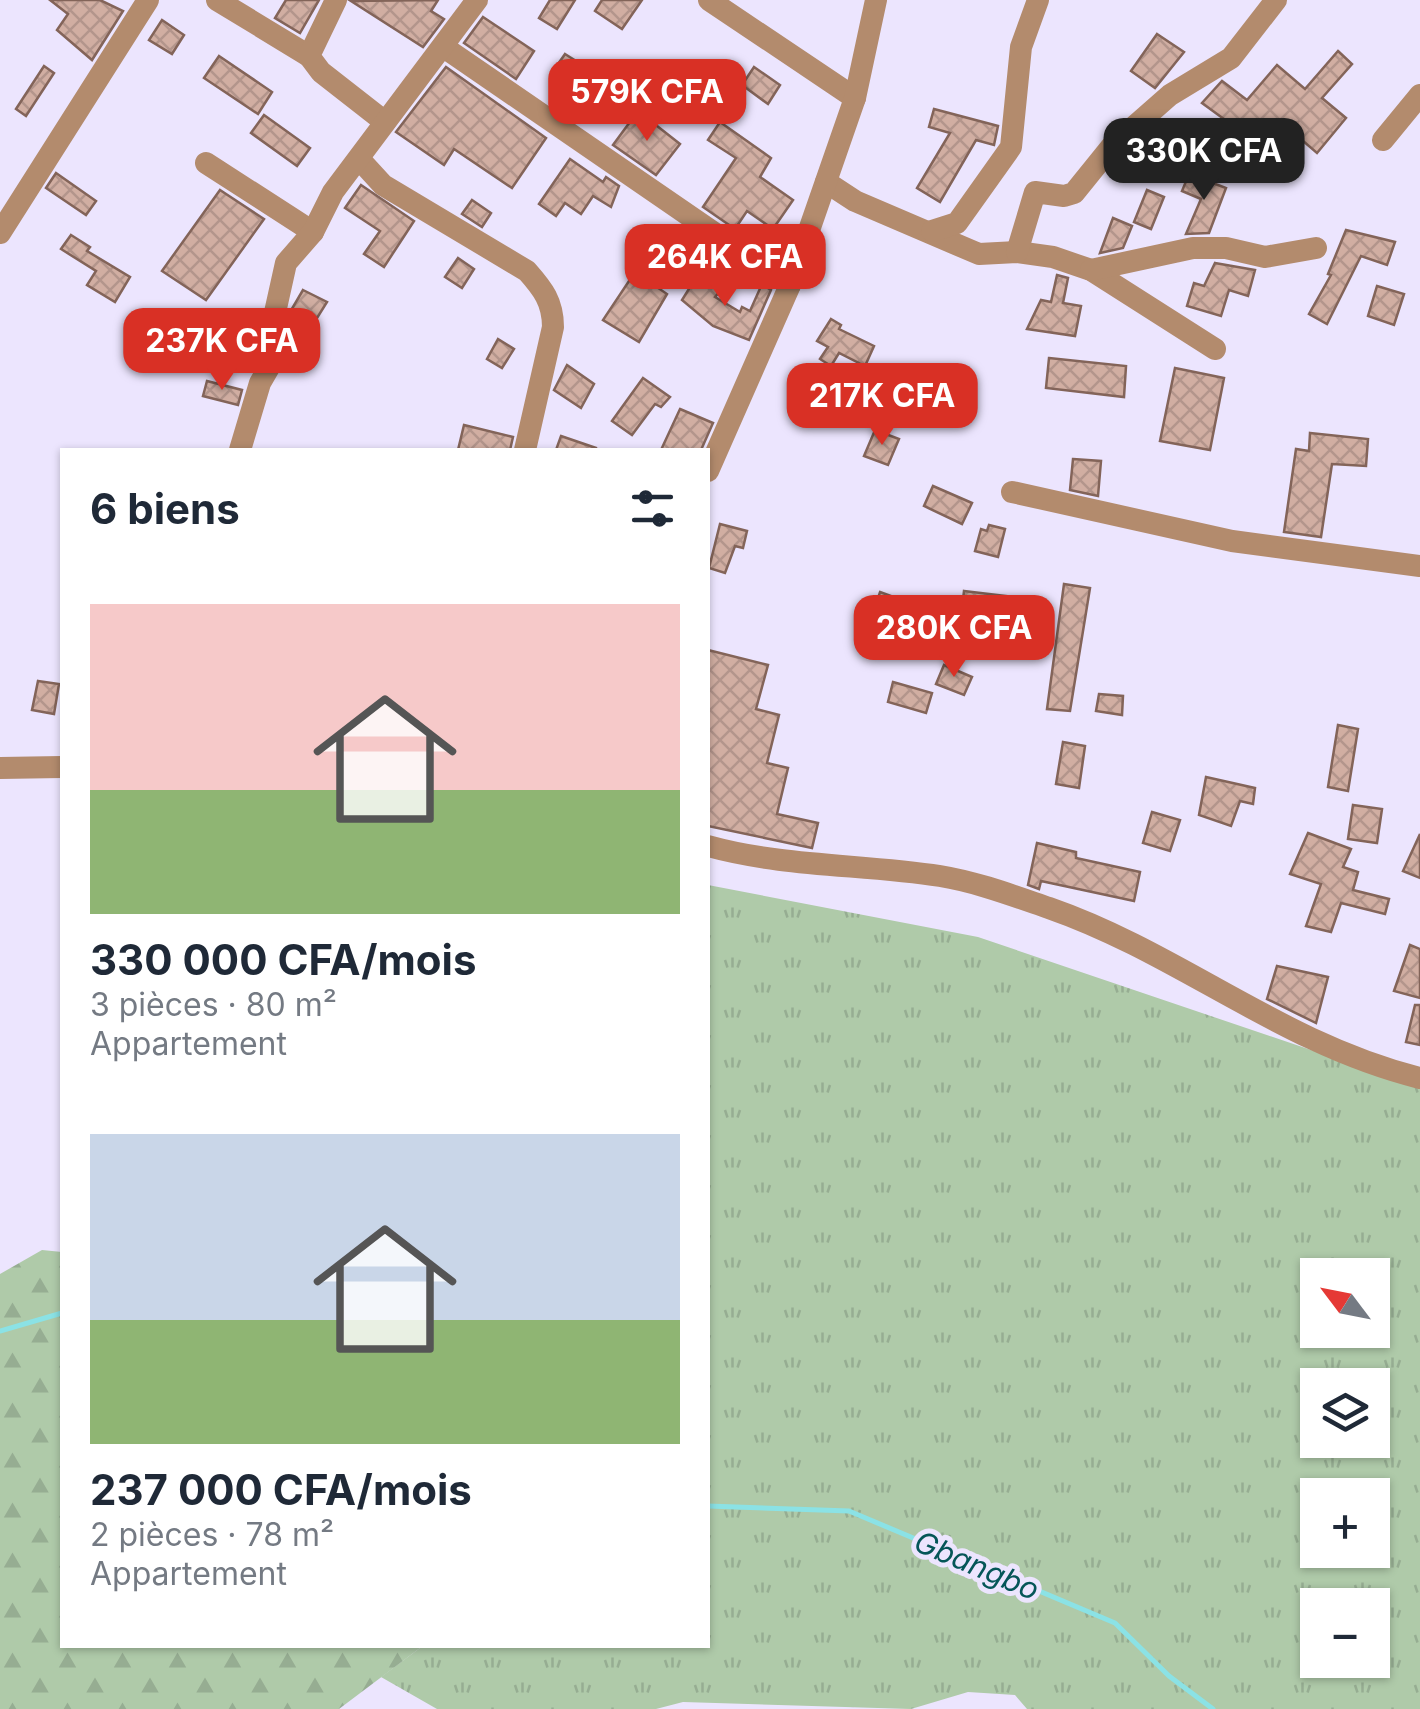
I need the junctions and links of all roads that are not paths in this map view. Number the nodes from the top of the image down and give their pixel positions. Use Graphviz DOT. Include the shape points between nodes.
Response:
graph roads {
  1 [pos="148,0"];
  2 [pos="217,0"];
  3 [pos="336,0"];
  4 [pos="477,0"];
  5 [pos="708,0"];
  6 [pos="876,0"];
  7 [pos="1038,0"];
  8 [pos="1276,0"];
  9 [pos="445,48"];
  10 [pos="308,56"];
  11 [pos="1420,95"];
  12 [pos="855,98"];
  13 [pos="385,122"];
  14 [pos="1384,140"];
  15 [pos="361,160"];
  16 [pos="206,163"];
  17 [pos="826,182"];
  18 [pos="932,231"];
  19 [pos="313,232"];
  20 [pos="0,233"];
  21 [pos="1316,248"];
  22 [pos="1016,252"];
  23 [pos="1091,270"];
  24 [pos="790,285"];
  25 [pos="1215,349"];
  26 [pos="241,448"];
  27 [pos="525,448"];
  28 [pos="710,466"];
  29 [pos="1012,492"];
  30 [pos="1420,566"];
  31 [pos="0,768"];
  32 [pos="60,768"];
  33 [pos="710,846"];
  34 [pos="1420,1078"];
  1 -- 20 [label="street"];
  2 -- 10 [label="street"];
  3 -- 10 [label="street"];
  4 -- 9 [label="street"];
  5 -- 12 [label="street"];
  6 -- 12 [label="street"];
  7 -- 18 [label="street" via="1021,47 1011,147 957,223"];
  8 -- 22 [label="street" via="1231,58 1170,95 1112,146 1074,192 1035,192"];
  9 -- 13 [label="street"];
  9 -- 24 [label="street"];
  10 -- 13 [label="street"];
  11 -- 14 [label="street"];
  12 -- 17 [label="street"];
  13 -- 15 [label="street"];
  15 -- 19 [label="street" via="333,192"];
  15 -- 27 [label="street" via="383,185 527,271 543,289 553,326"];
  16 -- 19 [label="street"];
  17 -- 18 [label="street" via="855,201"];
  17 -- 24 [label="street"];
  18 -- 22 [label="street" via="979,254"];
  19 -- 26 [label="street" via="282,272 274,317 278,350 260,383"];
  21 -- 23 [label="street" via="1265,257 1194,248"];
  22 -- 23 [label="street"];
  23 -- 25 [label="street"];
  24 -- 28 [label="street"];
  29 -- 30 [label="street" via="1232,541"];
  31 -- 32 [label="street"];
  33 -- 34 [label="street" via="789,863 938,876 1053,909 1169,962 1308,1040"];
}
